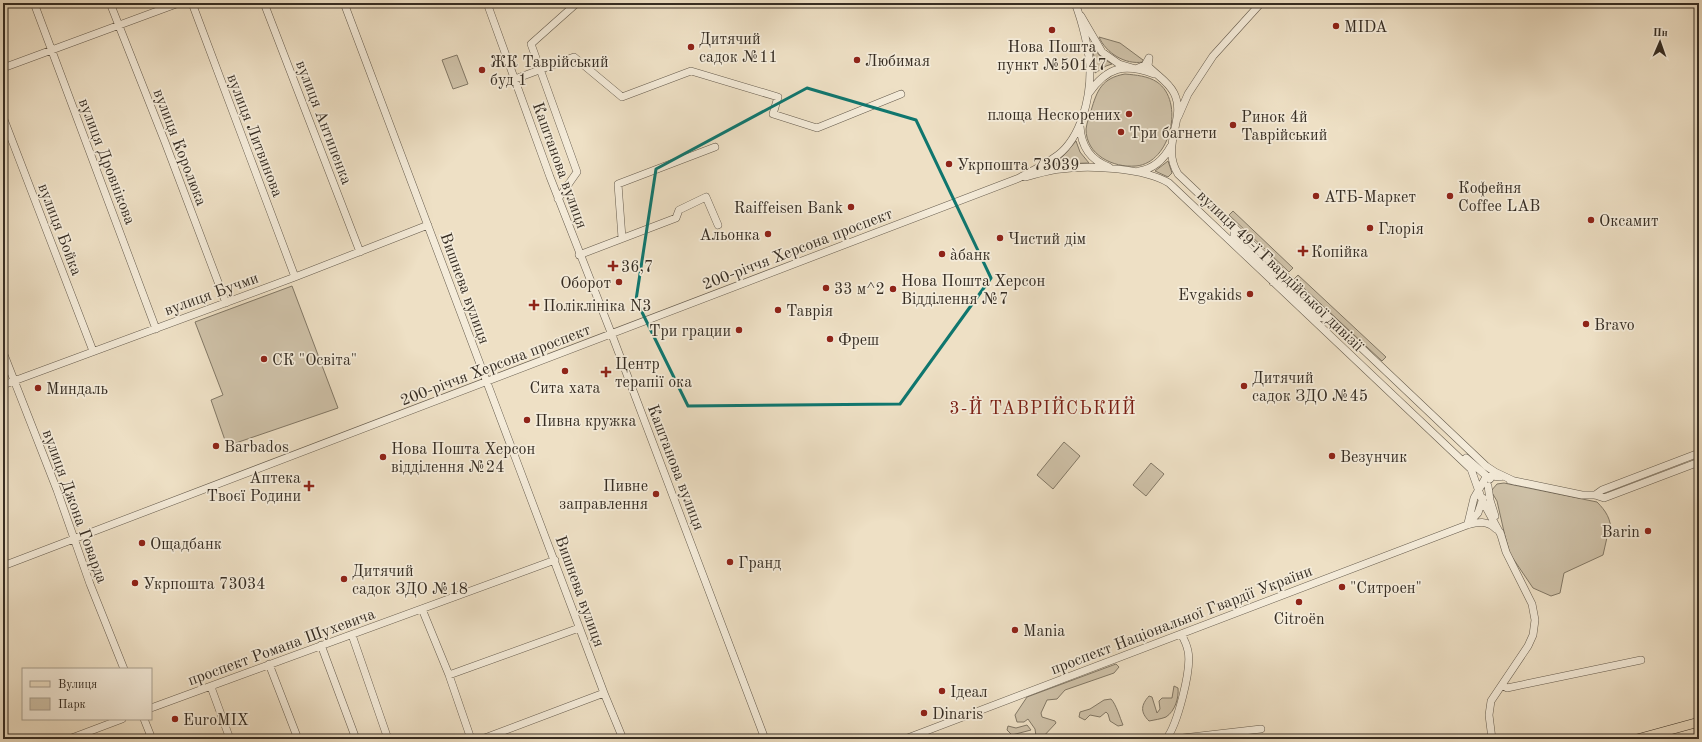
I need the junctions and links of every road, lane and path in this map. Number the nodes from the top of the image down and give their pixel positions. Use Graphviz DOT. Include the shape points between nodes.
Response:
graph roads {
  1 [pos="34,3"];
  2 [pos="110,3"];
  3 [pos="179,3"];
  4 [pos="192,3"];
  5 [pos="264,3"];
  6 [pos="344,3"];
  7 [pos="487,3"];
  8 [pos="577,3"];
  9 [pos="1075,3"];
  10 [pos="1261,3"];
  11 [pos="1078,11"];
  12 [pos="118,25"];
  13 [pos="52,50"];
  14 [pos="3,68"];
  15 [pos="540,69"];
  16 [pos="1136,69"];
  17 [pos="1155,74"];
  18 [pos="514,79"];
  19 [pos="1191,90"];
  20 [pos="1174,92"];
  21 [pos="901,94"];
  22 [pos="1088,95"];
  23 [pos="3,117"];
  24 [pos="1177,120"];
  25 [pos="1080,124"];
  26 [pos="1171,145"];
  27 [pos="715,147"];
  28 [pos="1116,170"];
  29 [pos="1131,172"];
  30 [pos="1019,178"];
  31 [pos="558,199"];
  32 [pos="428,225"];
  33 [pos="718,225"];
  34 [pos="1234,229"];
  35 [pos="622,238"];
  36 [pos="360,252"];
  37 [pos="579,255"];
  38 [pos="295,277"];
  39 [pos="1273,282"];
  40 [pos="226,303"];
  41 [pos="1334,321"];
  42 [pos="156,328"];
  43 [pos="612,335"];
  44 [pos="3,352"];
  45 [pos="93,352"];
  46 [pos="14,381"];
  47 [pos="486,381"];
  48 [pos="3,386"];
  49 [pos="1425,427"];
  50 [pos="1699,453"];
  51 [pos="1699,462"];
  52 [pos="1486,466"];
  53 [pos="1474,480"];
  54 [pos="1514,481"];
  55 [pos="1487,482"];
  56 [pos="1595,495"];
  57 [pos="1474,498"];
  58 [pos="1482,500"];
  59 [pos="1467,525"];
  60 [pos="1501,535"];
  61 [pos="75,540"];
  62 [pos="555,560"];
  63 [pos="3,566"];
  64 [pos="422,609"];
  65 [pos="579,628"];
  66 [pos="1181,634"];
  67 [pos="352,635"];
  68 [pos="322,645"];
  69 [pos="1641,660"];
  70 [pos="269,664"];
  71 [pos="124,668"];
  72 [pos="449,675"];
  73 [pos="1503,685"];
  74 [pos="211,687"];
  75 [pos="604,693"];
  76 [pos="152,708"];
  77 [pos="119,720"];
  78 [pos="144,720"];
  79 [pos="1699,722"];
  80 [pos="1261,730"];
  81 [pos="1167,737"];
  82 [pos="73,738"];
  83 [pos="152,739"];
  84 [pos="230,739"];
  85 [pos="298,739"];
  86 [pos="356,739"];
  87 [pos="388,739"];
  88 [pos="471,739"];
  89 [pos="482,739"];
  90 [pos="623,739"];
  91 [pos="765,739"];
  92 [pos="905,739"];
  93 [pos="1492,739"];
  94 [pos="1637,739"];
  1 -- 13 [label="street, вулиця Дровнікова"];
  2 -- 12 [label="street, вулиця Королюка"];
  3 -- 12 [label="street"];
  4 -- 38 [label="street, вулиця Литвинова"];
  5 -- 36 [label="street, вулиця Антипенка"];
  6 -- 32 [label="street, Вишнева вулиця"];
  7 -- 18 [label="street, Каштанова вулиця"];
  8 -- 15 [label="street" via="532,44"];
  9 -- 11 [label="street"];
  10 -- 19 [label="street" via="1213,56"];
  11 -- 16 [label="street" via="1102,52 1119,64"];
  11 -- 22 [label="street" via="1089,57"];
  12 -- 13 [label="street"];
  12 -- 40 [label="street, вулиця Королюка" via="166,142"];
  13 -- 14 [label="street"];
  13 -- 42 [label="street, вулиця Дровнікова"];
  15 -- 18 [label="street"];
  15 -- 21 [label="street" via="574,57 622,97 691,71 778,97 773,114 817,128"];
  15 -- 31 [label="street" via="577,172"];
  16 -- 17 [label="street"];
  16 -- 17 [label="street" via="1145,65 1149,58 1148,66"];
  16 -- 22 [label="street" via="1120,68 1109,72 1098,80"];
  17 -- 20 [label="street"];
  18 -- 31 [label="street, Каштанова вулиця"];
  19 -- 20 [label="street" via="1183,96"];
  19 -- 24 [label="street"];
  20 -- 24 [label="street" via="1178,102"];
  22 -- 25 [label="street"];
  23 -- 45 [label="street, вулиця Бойка"];
  24 -- 26 [label="street"];
  25 -- 28 [label="street" via="1084,147 1092,157"];
  25 -- 30 [label="street" via="1059,154"];
  26 -- 29 [label="street" via="1166,155 1156,164 1145,170"];
  26 -- 34 [label="street, вулиця 49-ї Гвардійської дивізії" via="1172,162 1178,174"];
  27 -- 35 [label="street" via="618,184"];
  28 -- 29 [label="street"];
  28 -- 30 [label="street" via="1090,167 1060,169"];
  29 -- 39 [label="street, вулиця 49-ї Гвардійської дивізії" via="1150,174 1169,183"];
  30 -- 43 [label="street, 200-річчя Херсона проспект"];
  31 -- 37 [label="street, Каштанова вулиця"];
  32 -- 36 [label="street, вулиця Бучми"];
  32 -- 47 [label="street, Вишнева вулиця"];
  33 -- 35 [label="street" via="706,197 679,210 676,218"];
  34 -- 39 [label="street" via="1234,237 1272,273"];
  34 -- 41 [label="street, вулиця 49-ї Гвардійської дивізії"];
  35 -- 37 [label="street"];
  36 -- 38 [label="street, вулиця Бучми"];
  37 -- 43 [label="street, Каштанова вулиця"];
  38 -- 40 [label="street, вулиця Бучми"];
  39 -- 41 [label="street" via="1284,284 1319,317"];
  39 -- 49 [label="street, вулиця 49-ї Гвардійської дивізії"];
  40 -- 42 [label="street, вулиця Бучми"];
  41 -- 52 [label="street, вулиця 49-ї Гвардійської дивізії"];
  42 -- 45 [label="street, вулиця Бучми"];
  43 -- 47 [label="street, 200-річчя Херсона проспект"];
  43 -- 91 [label="street, Каштанова вулиця"];
  44 -- 46 [label="street, вулиця Джона Говарда"];
  45 -- 46 [label="street, вулиця Бучми"];
  46 -- 48 [label="street, вулиця Бучми"];
  46 -- 61 [label="street, вулиця Джона Говарда"];
  47 -- 61 [label="street, 200-річчя Херсона проспект"];
  47 -- 62 [label="street, Вишнева вулиця"];
  49 -- 53 [label="street, вулиця 49-ї Гвардійської дивізії" via="1470,469"];
  49 -- 55 [label="street" via="1437,432"];
  50 -- 56 [label="street" via="1602,490"];
  51 -- 56 [label="street" via="1604,498"];
  52 -- 54 [label="street"];
  52 -- 55 [label="street"];
  53 -- 55 [label="street, вулиця 49-ї Гвардійської дивізії"];
  53 -- 57 [label="street"];
  54 -- 55 [label="street"];
  54 -- 56 [label="street" via="1582,495"];
  55 -- 57 [label="street"];
  55 -- 58 [label="street"];
  55 -- 60 [label="street"];
  57 -- 59 [label="street"];
  58 -- 59 [label="street" via="1478,513"];
  58 -- 60 [label="street"];
  59 -- 60 [label="street, проспект Національної Гвардії України" via="1489,523"];
  59 -- 66 [label="street, проспект Національної Гвардії України"];
  60 -- 73 [label="street" via="1506,552 1532,604 1535,620 1528,646"];
  61 -- 63 [label="street, 200-річчя Херсона проспект"];
  61 -- 71 [label="street, вулиця Джона Говарда"];
  62 -- 64 [label="street, проспект Романа Шухевича"];
  62 -- 65 [label="street, Вишнева вулиця"];
  64 -- 67 [label="street, проспект Романа Шухевича"];
  64 -- 72 [label="street"];
  65 -- 72 [label="street"];
  65 -- 75 [label="street, Вишнева вулиця"];
  66 -- 81 [label="street" via="1188,652 1187,673 1177,716"];
  66 -- 92 [label="street, проспект Національної Гвардії України"];
  67 -- 68 [label="street, проспект Романа Шухевича"];
  67 -- 87 [label="street"];
  68 -- 70 [label="street, проспект Романа Шухевича"];
  68 -- 86 [label="street"];
  69 -- 73 [label="street" via="1507,688"];
  70 -- 74 [label="street, проспект Романа Шухевича"];
  70 -- 85 [label="street"];
  72 -- 88 [label="street"];
  73 -- 93 [label="street" via="1494,696 1490,707"];
  74 -- 76 [label="street, проспект Романа Шухевича"];
  74 -- 84 [label="street"];
  75 -- 89 [label="street"];
  75 -- 90 [label="street, Вишнева вулиця"];
  77 -- 82 [label="street"];
  78 -- 83 [label="street"];
  79 -- 94 [label="main road"];
  80 -- 81 [label="street" via="1174,739"];
}
